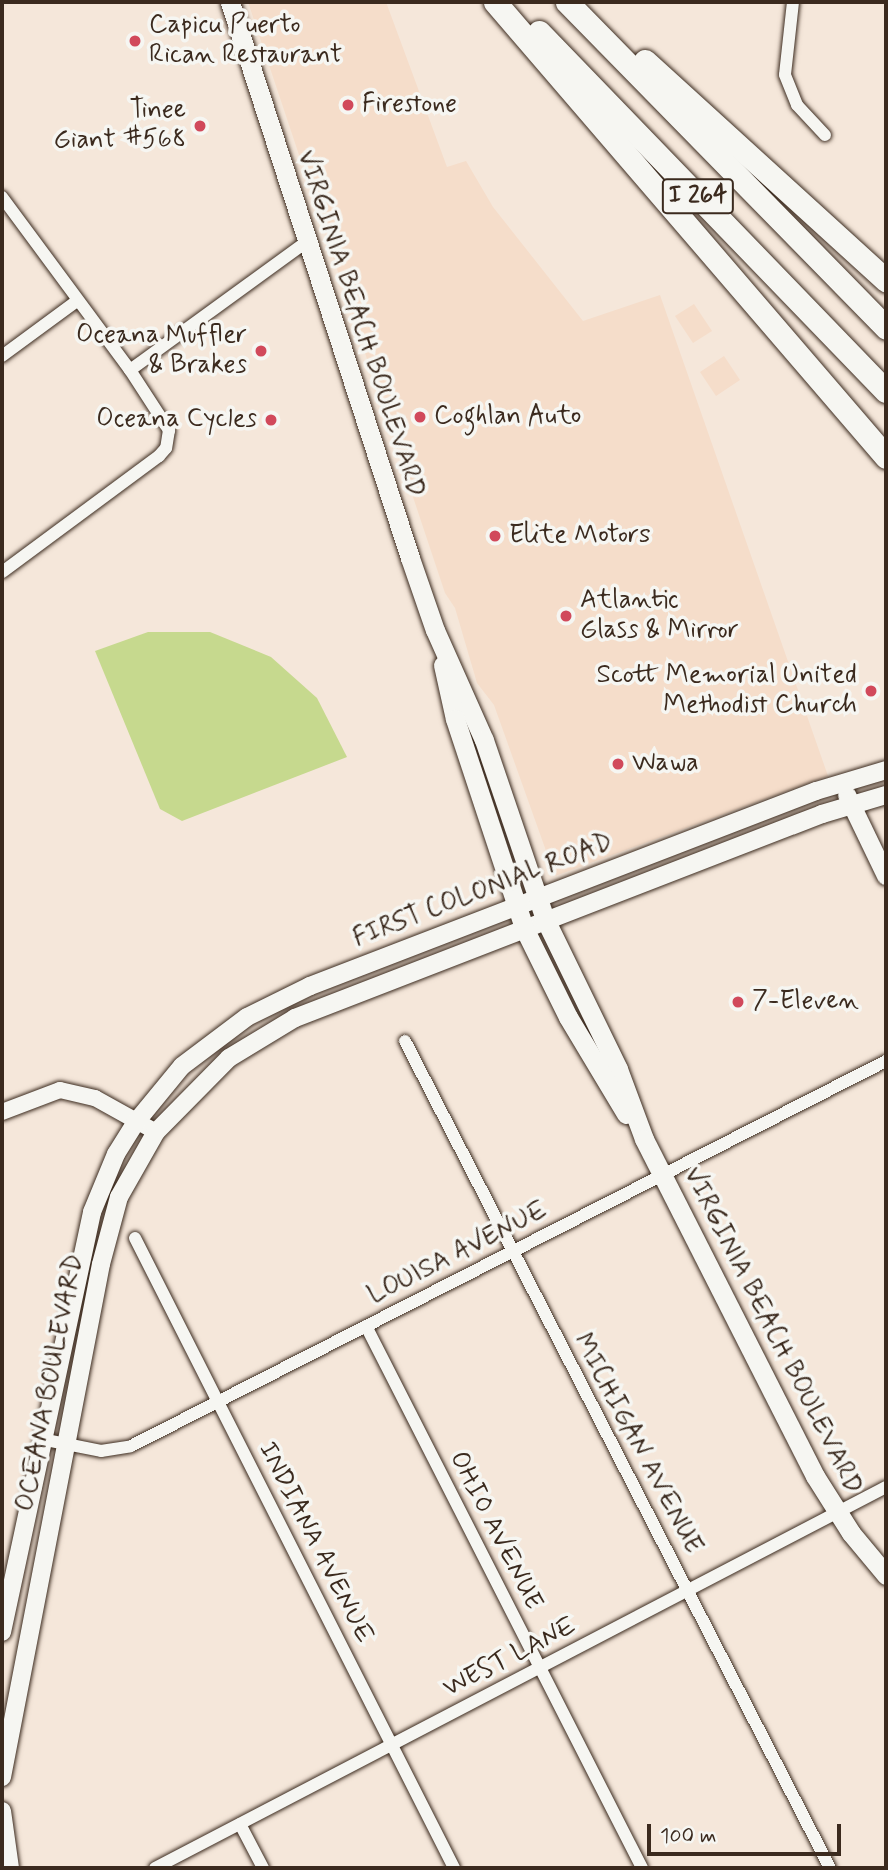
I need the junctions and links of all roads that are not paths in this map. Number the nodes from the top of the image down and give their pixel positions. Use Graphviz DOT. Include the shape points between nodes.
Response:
graph roads {
  1 [pos="222,2"];
  2 [pos="230,2"];
  3 [pos="495,2"];
  4 [pos="510,2"];
  5 [pos="567,2"];
  6 [pos="577,2"];
  7 [pos="793,2"];
  8 [pos="237,33"];
  9 [pos="825,135"];
  10 [pos="2,197"];
  11 [pos="306,242"];
  12 [pos="886,280"];
  13 [pos="77,301"];
  14 [pos="886,328"];
  15 [pos="2,356"];
  16 [pos="130,370"];
  17 [pos="886,391"];
  18 [pos="886,457"];
  19 [pos="2,572"];
  20 [pos="435,630"];
  21 [pos="886,771"];
  22 [pos="845,782"];
  23 [pos="886,795"];
  24 [pos="849,805"];
  25 [pos="886,876"];
  26 [pos="537,897"];
  27 [pos="515,905"];
  28 [pos="545,919"];
  29 [pos="524,928"];
  30 [pos="405,1041"];
  31 [pos="886,1061"];
  32 [pos="2,1112"];
  33 [pos="136,1122"];
  34 [pos="156,1132"];
  35 [pos="644,1139"];
  36 [pos="663,1177"];
  37 [pos="135,1238"];
  38 [pos="512,1252"];
  39 [pos="366,1326"];
  40 [pos="217,1402"];
  41 [pos="41,1439"];
  42 [pos="66,1446"];
  43 [pos="886,1488"];
  44 [pos="837,1513"];
  45 [pos="886,1575"];
  46 [pos="688,1591"];
  47 [pos="2,1632"];
  48 [pos="540,1669"];
  49 [pos="392,1746"];
  50 [pos="2,1777"];
  51 [pos="2,1811"];
  52 [pos="240,1824"];
  53 [pos="10,1868"];
  54 [pos="155,1868"];
  55 [pos="263,1868"];
  56 [pos="454,1868"];
  57 [pos="642,1868"];
  58 [pos="830,1868"];
  1 -- 8 [label="main road, VIRGINIA BEACH BOULEVARD"];
  2 -- 8 [label="main road, VIRGINIA BEACH BOULEVARD"];
  3 -- 18 [label="highway"];
  4 -- 17 [label="highway, I 264"];
  5 -- 14 [label="highway, I 264"];
  6 -- 12 [label="highway"];
  7 -- 9 [label="street" via="785,75 797,105"];
  8 -- 11 [label="main road, VIRGINIA BEACH BOULEVARD"];
  10 -- 13 [label="street"];
  11 -- 16 [label="street"];
  11 -- 20 [label="main road, VIRGINIA BEACH BOULEVARD"];
  13 -- 15 [label="street"];
  13 -- 16 [label="street"];
  16 -- 19 [label="street" via="165,419 169,430 166,448"];
  20 -- 26 [label="main road, VIRGINIA BEACH BOULEVARD" via="474,713"];
  20 -- 27 [label="main road, VIRGINIA BEACH BOULEVARD" via="455,719"];
  21 -- 22 [label="main road, FIRST COLONIAL ROAD"];
  22 -- 24 [label="main road"];
  22 -- 26 [label="main road, FIRST COLONIAL ROAD"];
  23 -- 24 [label="main road, FIRST COLONIAL ROAD"];
  24 -- 25 [label="main road"];
  24 -- 28 [label="main road, FIRST COLONIAL ROAD"];
  26 -- 27 [label="main road, FIRST COLONIAL ROAD"];
  26 -- 28 [label="main road, VIRGINIA BEACH BOULEVARD"];
  27 -- 29 [label="main road, VIRGINIA BEACH BOULEVARD"];
  27 -- 33 [label="main road, FIRST COLONIAL ROAD" via="310,986 247,1017 182,1066"];
  28 -- 29 [label="main road, FIRST COLONIAL ROAD"];
  28 -- 35 [label="main road, VIRGINIA BEACH BOULEVARD" via="618,1069"];
  29 -- 34 [label="main road, FIRST COLONIAL ROAD" via="263,1035 203,1080"];
  29 -- 35 [label="main road, VIRGINIA BEACH BOULEVARD" via="591,1058"];
  30 -- 38 [label="street, MICHIGAN AVENUE"];
  31 -- 36 [label="street, LOUISA AVENUE"];
  32 -- 33 [label="street" via="60,1090 95,1098"];
  33 -- 34 [label="street"];
  33 -- 41 [label="main road, OCEANA BOULEVARD" via="116,1154 92,1212"];
  34 -- 42 [label="main road, OCEANA BOULEVARD" via="119,1197 109,1228"];
  35 -- 36 [label="main road, VIRGINIA BEACH BOULEVARD"];
  36 -- 38 [label="street, LOUISA AVENUE"];
  36 -- 44 [label="main road, VIRGINIA BEACH BOULEVARD"];
  37 -- 40 [label="street, INDIANA AVENUE"];
  38 -- 39 [label="street, LOUISA AVENUE"];
  38 -- 46 [label="street, MICHIGAN AVENUE"];
  39 -- 40 [label="street, LOUISA AVENUE"];
  39 -- 48 [label="street, OHIO AVENUE"];
  40 -- 42 [label="street, LOUISA AVENUE" via="131,1446 101,1451"];
  40 -- 49 [label="street, INDIANA AVENUE"];
  41 -- 42 [label="street, LOUISA AVENUE"];
  41 -- 47 [label="main road, OCEANA BOULEVARD"];
  42 -- 50 [label="main road, OCEANA BOULEVARD"];
  43 -- 44 [label="street, WEST LANE"];
  44 -- 45 [label="main road, VIRGINIA BEACH BOULEVARD"];
  44 -- 46 [label="street, WEST LANE"];
  46 -- 48 [label="street, WEST LANE"];
  46 -- 58 [label="street, MICHIGAN AVENUE"];
  48 -- 49 [label="street, WEST LANE"];
  48 -- 57 [label="street, OHIO AVENUE"];
  49 -- 52 [label="street, WEST LANE"];
  49 -- 56 [label="street, INDIANA AVENUE"];
  51 -- 53 [label="main road"];
  52 -- 54 [label="street, WEST LANE"];
  52 -- 55 [label="street"];
}
